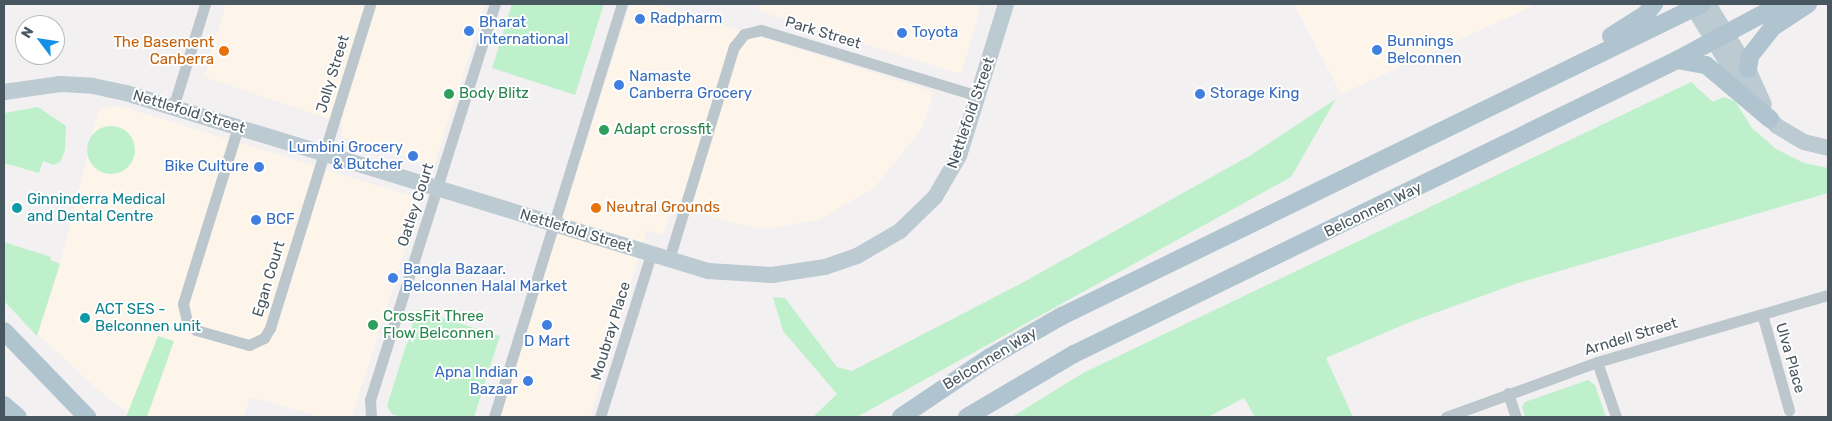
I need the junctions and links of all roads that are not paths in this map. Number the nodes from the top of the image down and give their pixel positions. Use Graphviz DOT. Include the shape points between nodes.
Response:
graph roads {
  1 [pos="205,4"];
  2 [pos="370,4"];
  3 [pos="496,4"];
  4 [pos="622,4"];
  5 [pos="1006,4"];
  6 [pos="1654,4"];
  7 [pos="1781,4"];
  8 [pos="1808,4"];
  9 [pos="1699,5"];
  10 [pos="1720,38"];
  11 [pos="1677,60"];
  12 [pos="1748,70"];
  13 [pos="4,92"];
  14 [pos="1521,94"];
  15 [pos="978,96"];
  16 [pos="173,108"];
  17 [pos="1770,118"];
  18 [pos="238,127"];
  19 [pos="1828,148"];
  20 [pos="324,154"];
  21 [pos="436,188"];
  22 [pos="554,224"];
  23 [pos="651,254"];
  24 [pos="669,259"];
  25 [pos="1828,295"];
  26 [pos="1762,314"];
  27 [pos="4,331"];
  28 [pos="1597,362"];
  29 [pos="1508,393"];
  30 [pos="4,405"];
  31 [pos="1789,410"];
  32 [pos="18,417"];
  33 [pos="87,417"];
  34 [pos="371,417"];
  35 [pos="494,417"];
  36 [pos="600,417"];
  37 [pos="901,417"];
  38 [pos="967,417"];
  39 [pos="1446,417"];
  40 [pos="1516,417"];
  41 [pos="1616,417"];
  1 -- 16 [label="street"];
  2 -- 20 [label="street, Jolly Street"];
  3 -- 21 [label="street, Oatley Court"];
  4 -- 22 [label="street"];
  5 -- 15 [label="street, Nettlefold Street"];
  6 -- 14 [label="main road" via="1626,29 1549,66"];
  7 -- 10 [label="main road, Belconnen Way"];
  8 -- 12 [label="main road" via="1773,27 1750,56"];
  9 -- 10 [label="street"];
  9 -- 14 [label="main road, Belconnen Way"];
  10 -- 11 [label="main road, Belconnen Way"];
  10 -- 12 [label="street"];
  10 -- 17 [label="street" via="1749,98"];
  11 -- 17 [label="main road" via="1706,65"];
  11 -- 38 [label="main road, Belconnen Way" via="1074,354"];
  12 -- 17 [label="street"];
  13 -- 16 [label="street, Nettlefold Street" via="40,84 93,86"];
  14 -- 37 [label="main road, Belconnen Way" via="1062,316 990,357"];
  15 -- 24 [label="street, Nettlefold Street" via="959,156 935,197 907,226 872,248 825,267 772,275 708,271"];
  15 -- 24 [label="street, Park Street" via="761,30 744,34 734,47"];
  16 -- 18 [label="street, Nettlefold Street"];
  17 -- 19 [label="street" via="1804,142"];
  18 -- 20 [label="street, Nettlefold Street"];
  18 -- 20 [label="street, Egan Court" via="183,304 187,322 196,330 239,344 257,343 270,328"];
  20 -- 21 [label="street, Nettlefold Street"];
  21 -- 22 [label="street, Nettlefold Street"];
  21 -- 34 [label="street, Oatley Court" via="370,400"];
  22 -- 23 [label="street, Nettlefold Street"];
  22 -- 35 [label="street"];
  23 -- 24 [label="street, Nettlefold Street"];
  23 -- 36 [label="street, Moubray Place"];
  25 -- 26 [label="street, Arndell Street"];
  26 -- 28 [label="street, Arndell Street"];
  26 -- 31 [label="street, Ulva Place"];
  27 -- 33 [label="main road"];
  28 -- 29 [label="street, Arndell Street"];
  28 -- 41 [label="street"];
  29 -- 39 [label="street, Arndell Street"];
  29 -- 40 [label="street"];
  30 -- 32 [label="main road"];
}
